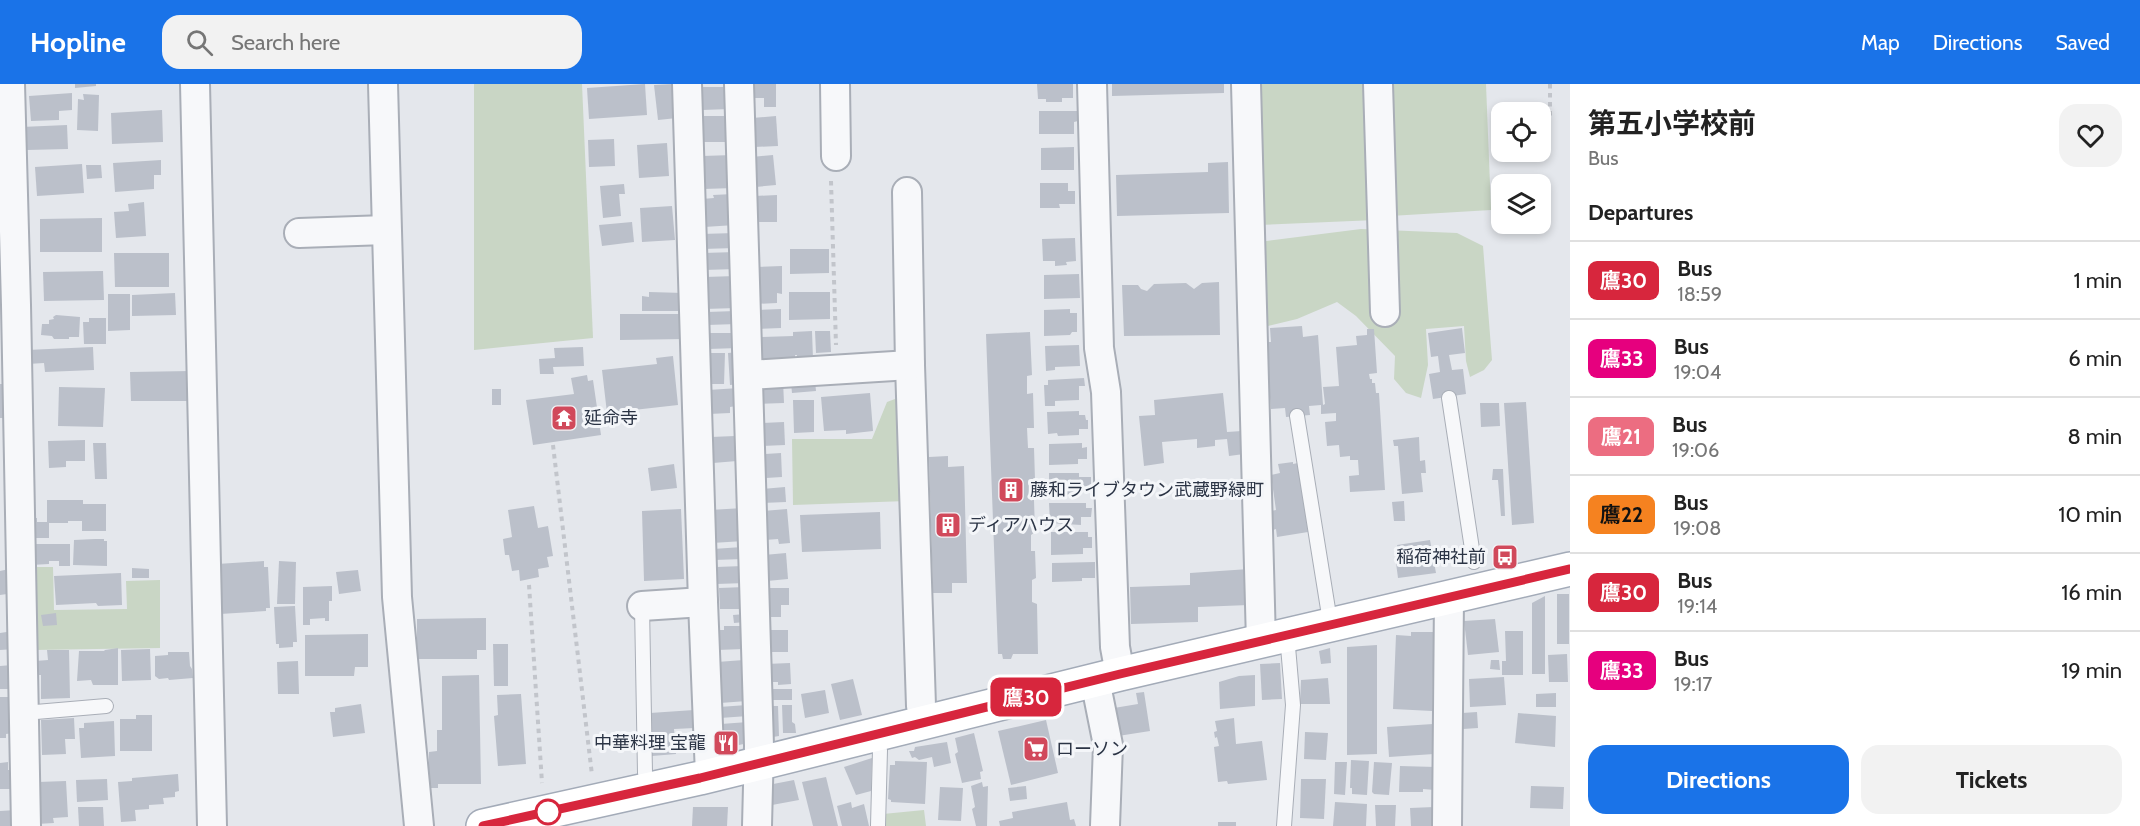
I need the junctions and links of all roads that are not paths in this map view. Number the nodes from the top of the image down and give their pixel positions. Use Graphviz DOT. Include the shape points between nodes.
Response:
graph roads {
  1 [pos="10,84"];
  2 [pos="195,84"];
  3 [pos="383,84"];
  4 [pos="687,84"];
  5 [pos="739,84"];
  6 [pos="835,84"];
  7 [pos="1092,84"];
  8 [pos="1246,84"];
  9 [pos="1378,84"];
  10 [pos="836,156"];
  11 [pos="907,192"];
  12 [pos="1249,212"];
  13 [pos="386,231"];
  14 [pos="299,233"];
  15 [pos="1264,292"];
  16 [pos="8,305"];
  17 [pos="1385,312"];
  18 [pos="910,365"];
  19 [pos="749,375"];
  20 [pos="1449,398"];
  21 [pos="1297,416"];
  22 [pos="1474,562"];
  23 [pos="1570,569"];
  24 [pos="1449,597"];
  25 [pos="703,602"];
  26 [pos="642,606"];
  27 [pos="1328,609"];
  28 [pos="1274,639"];
  29 [pos="1108,677"];
  30 [pos="106,706"];
  31 [pos="921,706"];
  32 [pos="24,712"];
  33 [pos="880,750"];
  34 [pos="759,763"];
  35 [pos="645,773"];
  36 [pos="710,775"];
  37 [pos="26,826"];
  38 [pos="212,826"];
  39 [pos="419,826"];
  40 [pos="485,826"];
  41 [pos="757,826"];
  42 [pos="878,826"];
  43 [pos="1105,826"];
  44 [pos="1284,826"];
  45 [pos="1447,826"];
  1 -- 16 [label="street"];
  2 -- 38 [label="street"];
  3 -- 13 [label="street"];
  4 -- 25 [label="street"];
  5 -- 19 [label="street"];
  6 -- 10 [label="street"];
  7 -- 29 [label="street" via="1099,348 1106,392 1115,647"];
  8 -- 12 [label="street"];
  9 -- 17 [label="street"];
  11 -- 18 [label="street"];
  12 -- 15 [label="lane" via="1262,213"];
  12 -- 28 [label="street"];
  13 -- 14 [label="street"];
  13 -- 39 [label="street" via="397,597"];
  16 -- 32 [label="street"];
  18 -- 19 [label="street"];
  18 -- 31 [label="street"];
  19 -- 34 [label="street"];
  20 -- 22 [label="lane"];
  21 -- 27 [label="lane"];
  23 -- 24 [label="main road"];
  24 -- 28 [label="main road"];
  24 -- 45 [label="street"];
  25 -- 26 [label="street"];
  25 -- 36 [label="street"];
  26 -- 35 [label="lane"];
  28 -- 29 [label="main road"];
  28 -- 44 [label="lane" via="1293,705"];
  29 -- 34 [label="main road"];
  29 -- 43 [label="street"];
  30 -- 32 [label="lane"];
  32 -- 37 [label="street"];
  33 -- 42 [label="lane"];
  34 -- 36 [label="main road"];
  34 -- 41 [label="street"];
  36 -- 40 [label="main road"];
}
